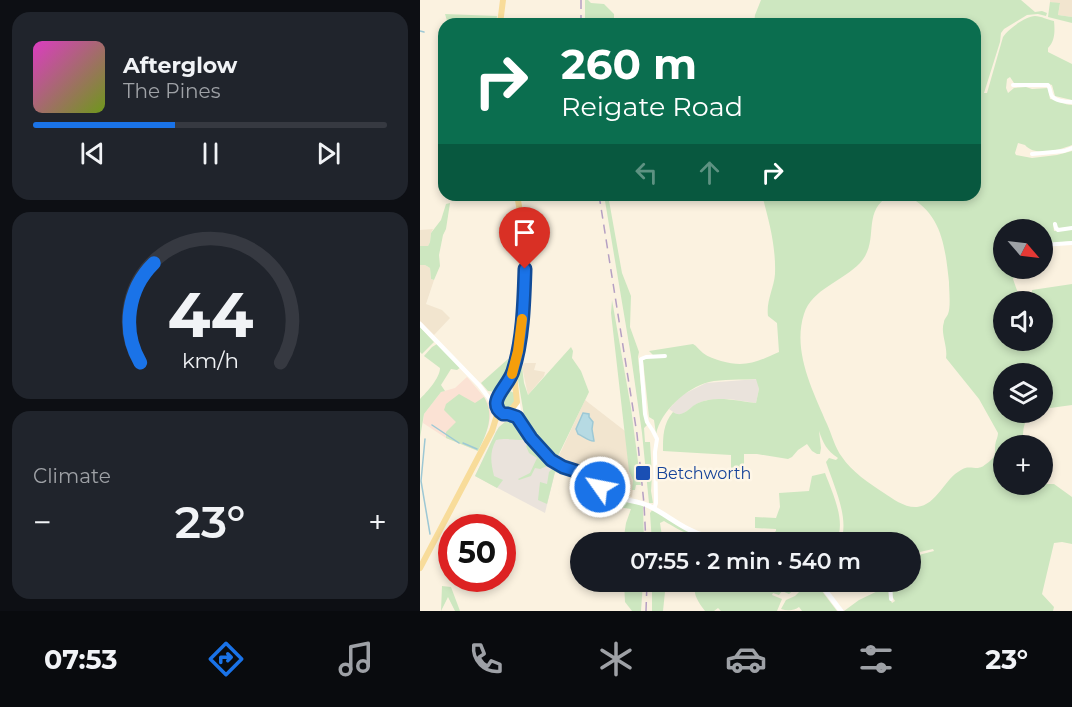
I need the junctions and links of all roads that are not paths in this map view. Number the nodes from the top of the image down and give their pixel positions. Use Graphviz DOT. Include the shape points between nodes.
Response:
graph roads {
  1 [pos="503,0"];
  2 [pos="501,18"];
  3 [pos="1013,86"];
  4 [pos="1072,102"];
  5 [pos="1072,148"];
  6 [pos="1032,154"];
  7 [pos="518,201"];
  8 [pos="1055,224"];
  9 [pos="1072,228"];
  10 [pos="1072,243"];
  11 [pos="1053,244"];
  12 [pos="420,324"];
  13 [pos="665,356"];
  14 [pos="514,370"];
  15 [pos="502,391"];
  16 [pos="517,393"];
  17 [pos="487,394"];
  18 [pos="518,402"];
  19 [pos="496,408"];
  20 [pos="507,414"];
  21 [pos="521,423"];
  22 [pos="492,431"];
  23 [pos="654,509"];
  24 [pos="696,532"];
  25 [pos="420,568"];
  26 [pos="827,592"];
  27 [pos="891,592"];
  28 [pos="891,599"];
  29 [pos="841,611"];
  1 -- 2 [label="main road"];
  3 -- 4 [label="street" via="1046,84 1053,98"];
  5 -- 6 [label="street"];
  7 -- 14 [label="main road" via="525,269"];
  8 -- 9 [label="street" via="1058,230"];
  10 -- 11 [label="street"];
  12 -- 17 [label="street"];
  13 -- 23 [label="street" via="641,359 645,414 657,439"];
  14 -- 15 [label="main road"];
  14 -- 16 [label="main road"];
  15 -- 16 [label="main road" via="509,388"];
  15 -- 17 [label="street"];
  15 -- 19 [label="main road"];
  16 -- 18 [label="main road"];
  17 -- 19 [label="street"];
  18 -- 20 [label="main road"];
  18 -- 21 [label="main road"];
  19 -- 20 [label="main road"];
  19 -- 22 [label="main road"];
  20 -- 21 [label="main road"];
  20 -- 22 [label="main road"];
  21 -- 23 [label="main road" via="551,460 585,474 609,494"];
  22 -- 25 [label="main road"];
  23 -- 24 [label="main road"];
  26 -- 29 [label="main road"];
  27 -- 28 [label="street"];
}
